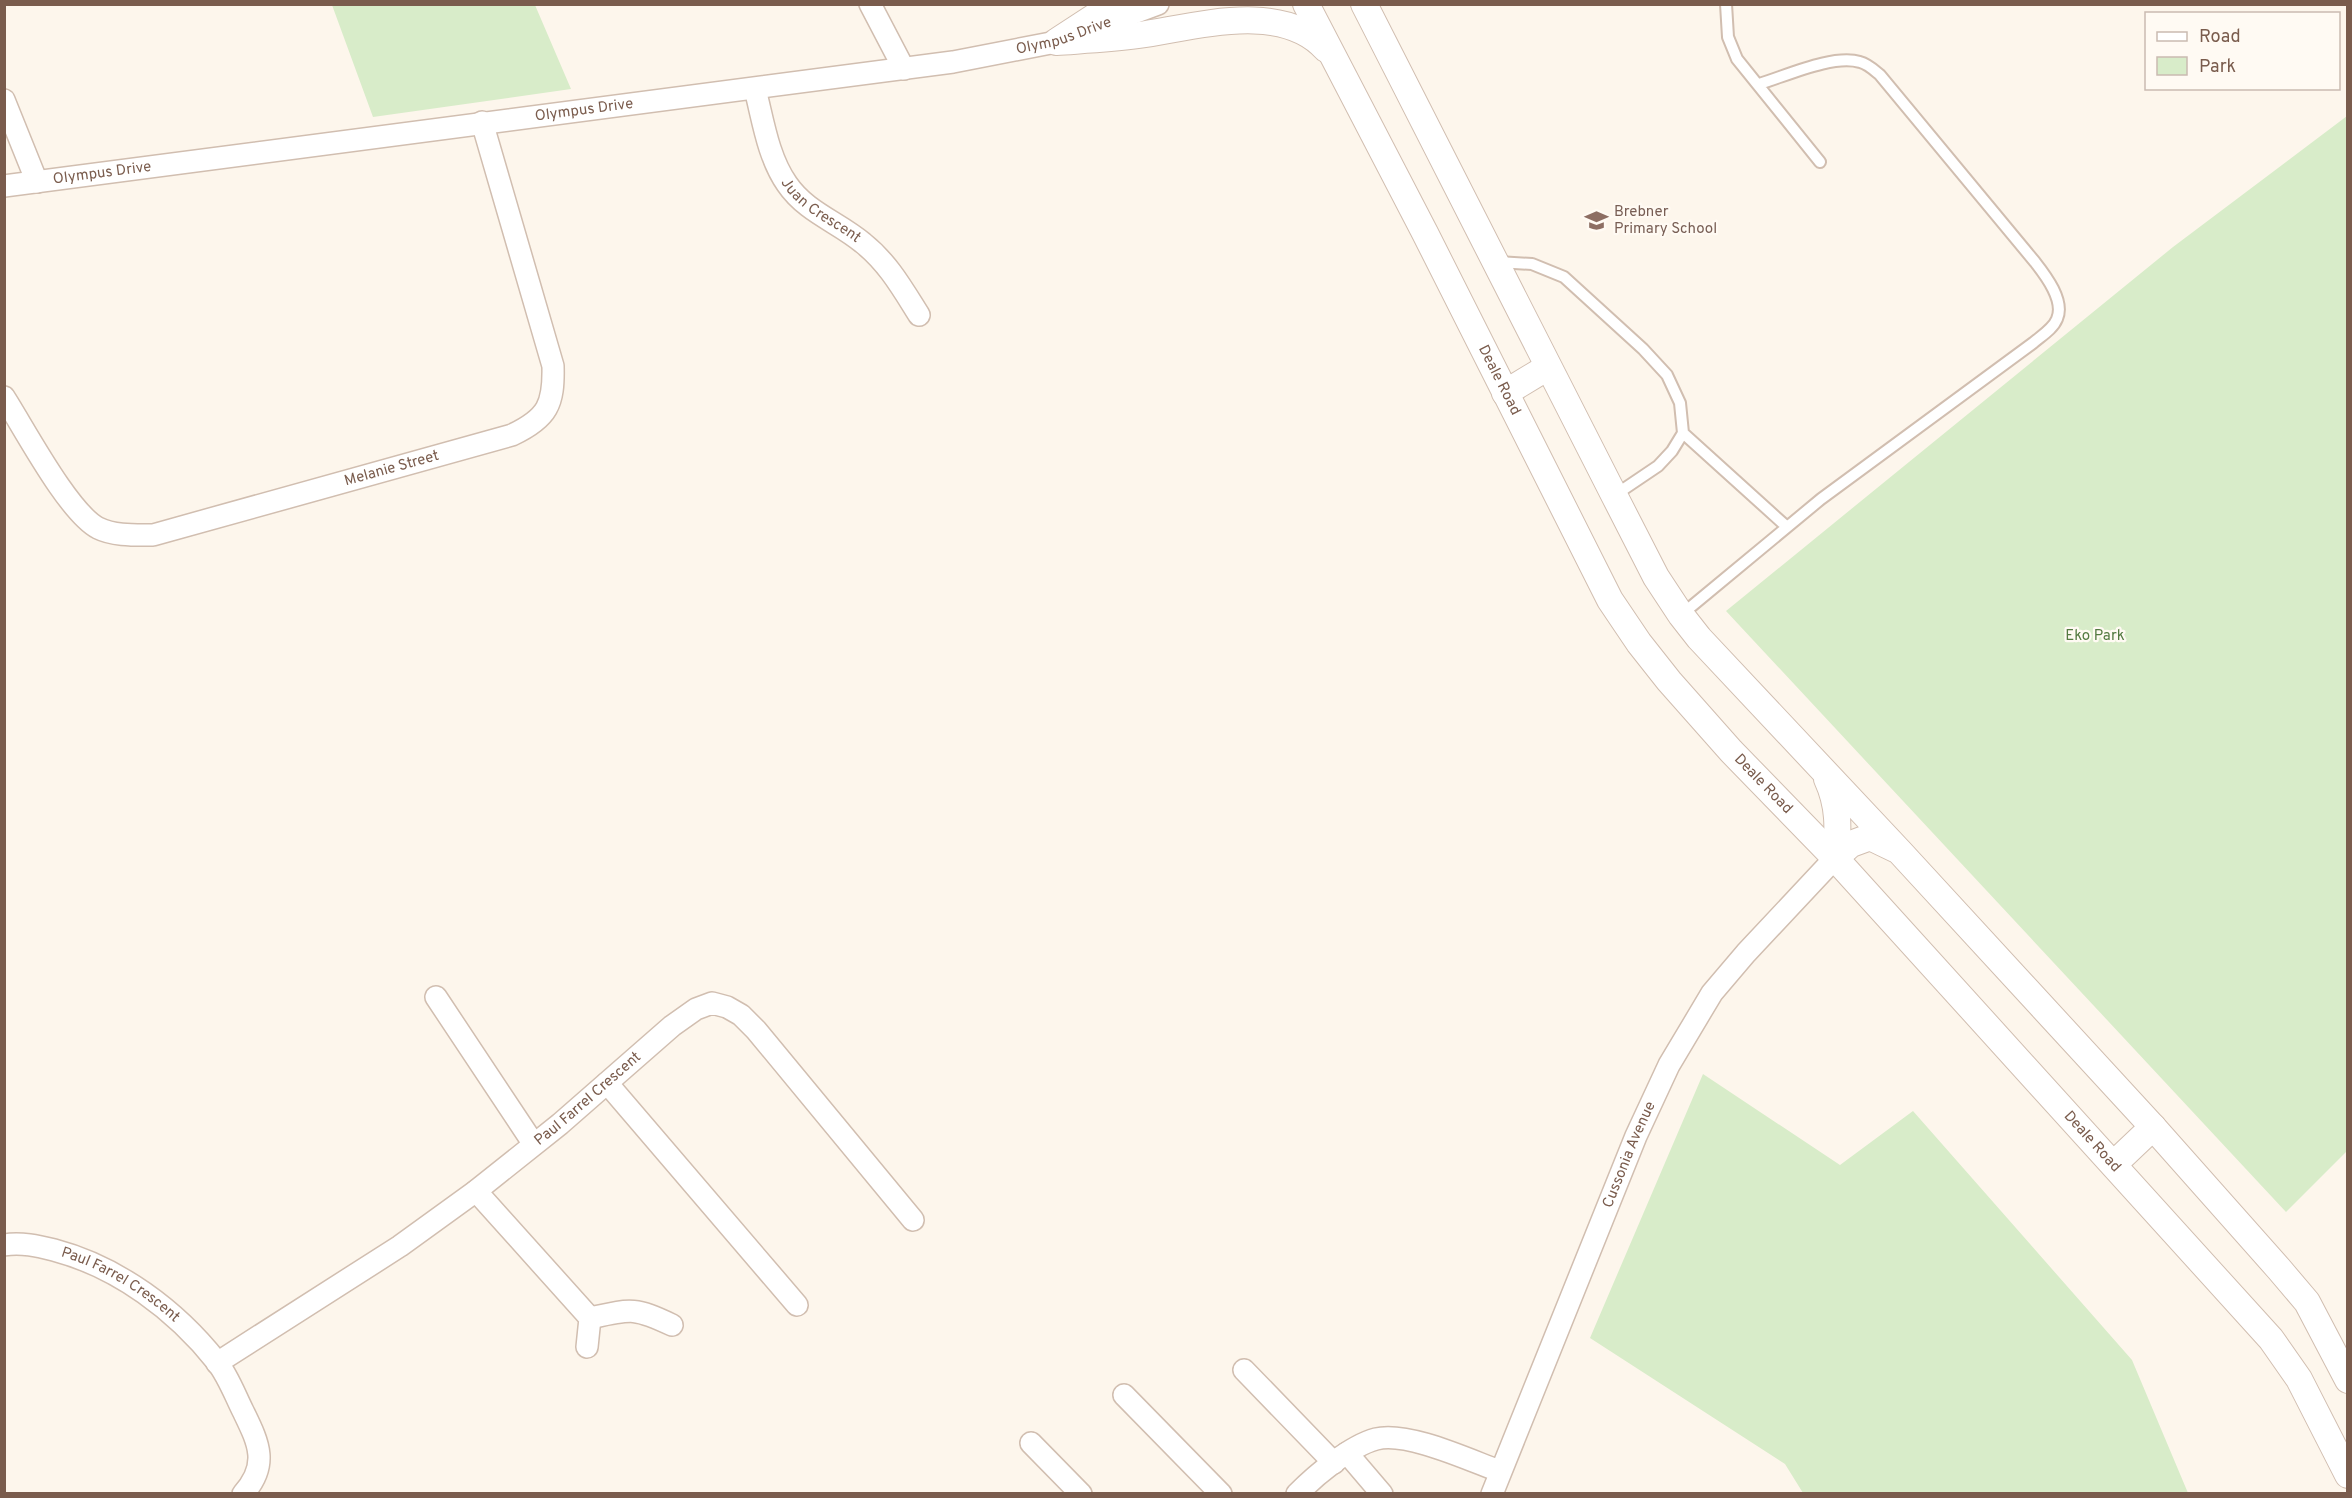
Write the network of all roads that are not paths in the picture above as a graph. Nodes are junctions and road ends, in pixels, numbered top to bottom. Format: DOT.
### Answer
graph roads {
  1 [pos="870,4"];
  2 [pos="1114,4"];
  3 [pos="1158,4"];
  4 [pos="1306,4"];
  5 [pos="1364,4"];
  6 [pos="1725,4"];
  7 [pos="1056,42"];
  8 [pos="904,69"];
  9 [pos="1759,84"];
  10 [pos="755,89"];
  11 [pos="4,100"];
  12 [pos="1366,120"];
  13 [pos="482,122"];
  14 [pos="1820,162"];
  15 [pos="37,182"];
  16 [pos="4,186"];
  17 [pos="1495,262"];
  18 [pos="919,315"];
  19 [pos="1548,367"];
  20 [pos="1505,393"];
  21 [pos="4,397"];
  22 [pos="1683,433"];
  23 [pos="1614,495"];
  24 [pos="1786,527"];
  25 [pos="1681,615"];
  26 [pos="1824,773"];
  27 [pos="1900,852"];
  28 [pos="1835,858"];
  29 [pos="436,997"];
  30 [pos="607,1083"];
  31 [pos="2153,1127"];
  32 [pos="533,1143"];
  33 [pos="2114,1164"];
  34 [pos="476,1191"];
  35 [pos="913,1220"];
  36 [pos="4,1245"];
  37 [pos="797,1305"];
  38 [pos="590,1318"];
  39 [pos="672,1325"];
  40 [pos="587,1347"];
  41 [pos="217,1363"];
  42 [pos="1244,1370"];
  43 [pos="2348,1380"];
  44 [pos="1124,1395"];
  45 [pos="1031,1443"];
  46 [pos="1340,1458"];
  47 [pos="1499,1471"];
  48 [pos="2348,1475"];
  49 [pos="243,1494"];
  50 [pos="1081,1494"];
  51 [pos="1221,1494"];
  52 [pos="1297,1494"];
  53 [pos="1382,1494"];
  54 [pos="1492,1494"];
  1 -- 8 [label="street"];
  2 -- 7 [label="street"];
  3 -- 7 [label="street, Olympus Drive"];
  4 -- 12 [label="street, Deale Road"];
  5 -- 17 [label="street"];
  6 -- 9 [label="lane"];
  7 -- 8 [label="street, Olympus Drive"];
  7 -- 12 [label="street"];
  8 -- 10 [label="street, Olympus Drive"];
  9 -- 14 [label="lane"];
  9 -- 24 [label="lane"];
  10 -- 13 [label="street, Olympus Drive"];
  10 -- 18 [label="street, Juan Crescent"];
  11 -- 15 [label="street"];
  12 -- 20 [label="street, Deale Road"];
  13 -- 15 [label="street, Olympus Drive"];
  13 -- 21 [label="street, Melanie Street"];
  15 -- 16 [label="street, Olympus Drive"];
  17 -- 19 [label="street"];
  17 -- 22 [label="lane"];
  19 -- 20 [label="street"];
  19 -- 23 [label="street"];
  20 -- 28 [label="street, Deale Road"];
  22 -- 23 [label="lane"];
  22 -- 24 [label="lane"];
  23 -- 25 [label="street"];
  24 -- 25 [label="lane"];
  25 -- 26 [label="street"];
  26 -- 27 [label="street"];
  26 -- 28 [label="street"];
  27 -- 28 [label="street"];
  27 -- 31 [label="street"];
  28 -- 33 [label="street, Deale Road"];
  28 -- 47 [label="street, Cussonia Avenue"];
  29 -- 32 [label="street"];
  30 -- 32 [label="street, Paul Farrel Crescent"];
  30 -- 35 [label="street, Paul Farrel Crescent"];
  30 -- 37 [label="street"];
  31 -- 33 [label="street"];
  31 -- 43 [label="street"];
  32 -- 34 [label="street, Paul Farrel Crescent"];
  33 -- 48 [label="street, Deale Road"];
  34 -- 38 [label="street"];
  34 -- 41 [label="street, Paul Farrel Crescent"];
  36 -- 41 [label="street, Paul Farrel Crescent"];
  38 -- 39 [label="street"];
  38 -- 40 [label="street"];
  41 -- 49 [label="street, Paul Farrel Crescent"];
  42 -- 46 [label="street"];
  44 -- 51 [label="street"];
  45 -- 50 [label="street"];
  46 -- 47 [label="street"];
  46 -- 52 [label="street"];
  46 -- 53 [label="street"];
  47 -- 54 [label="street, Cussonia Avenue"];
}
